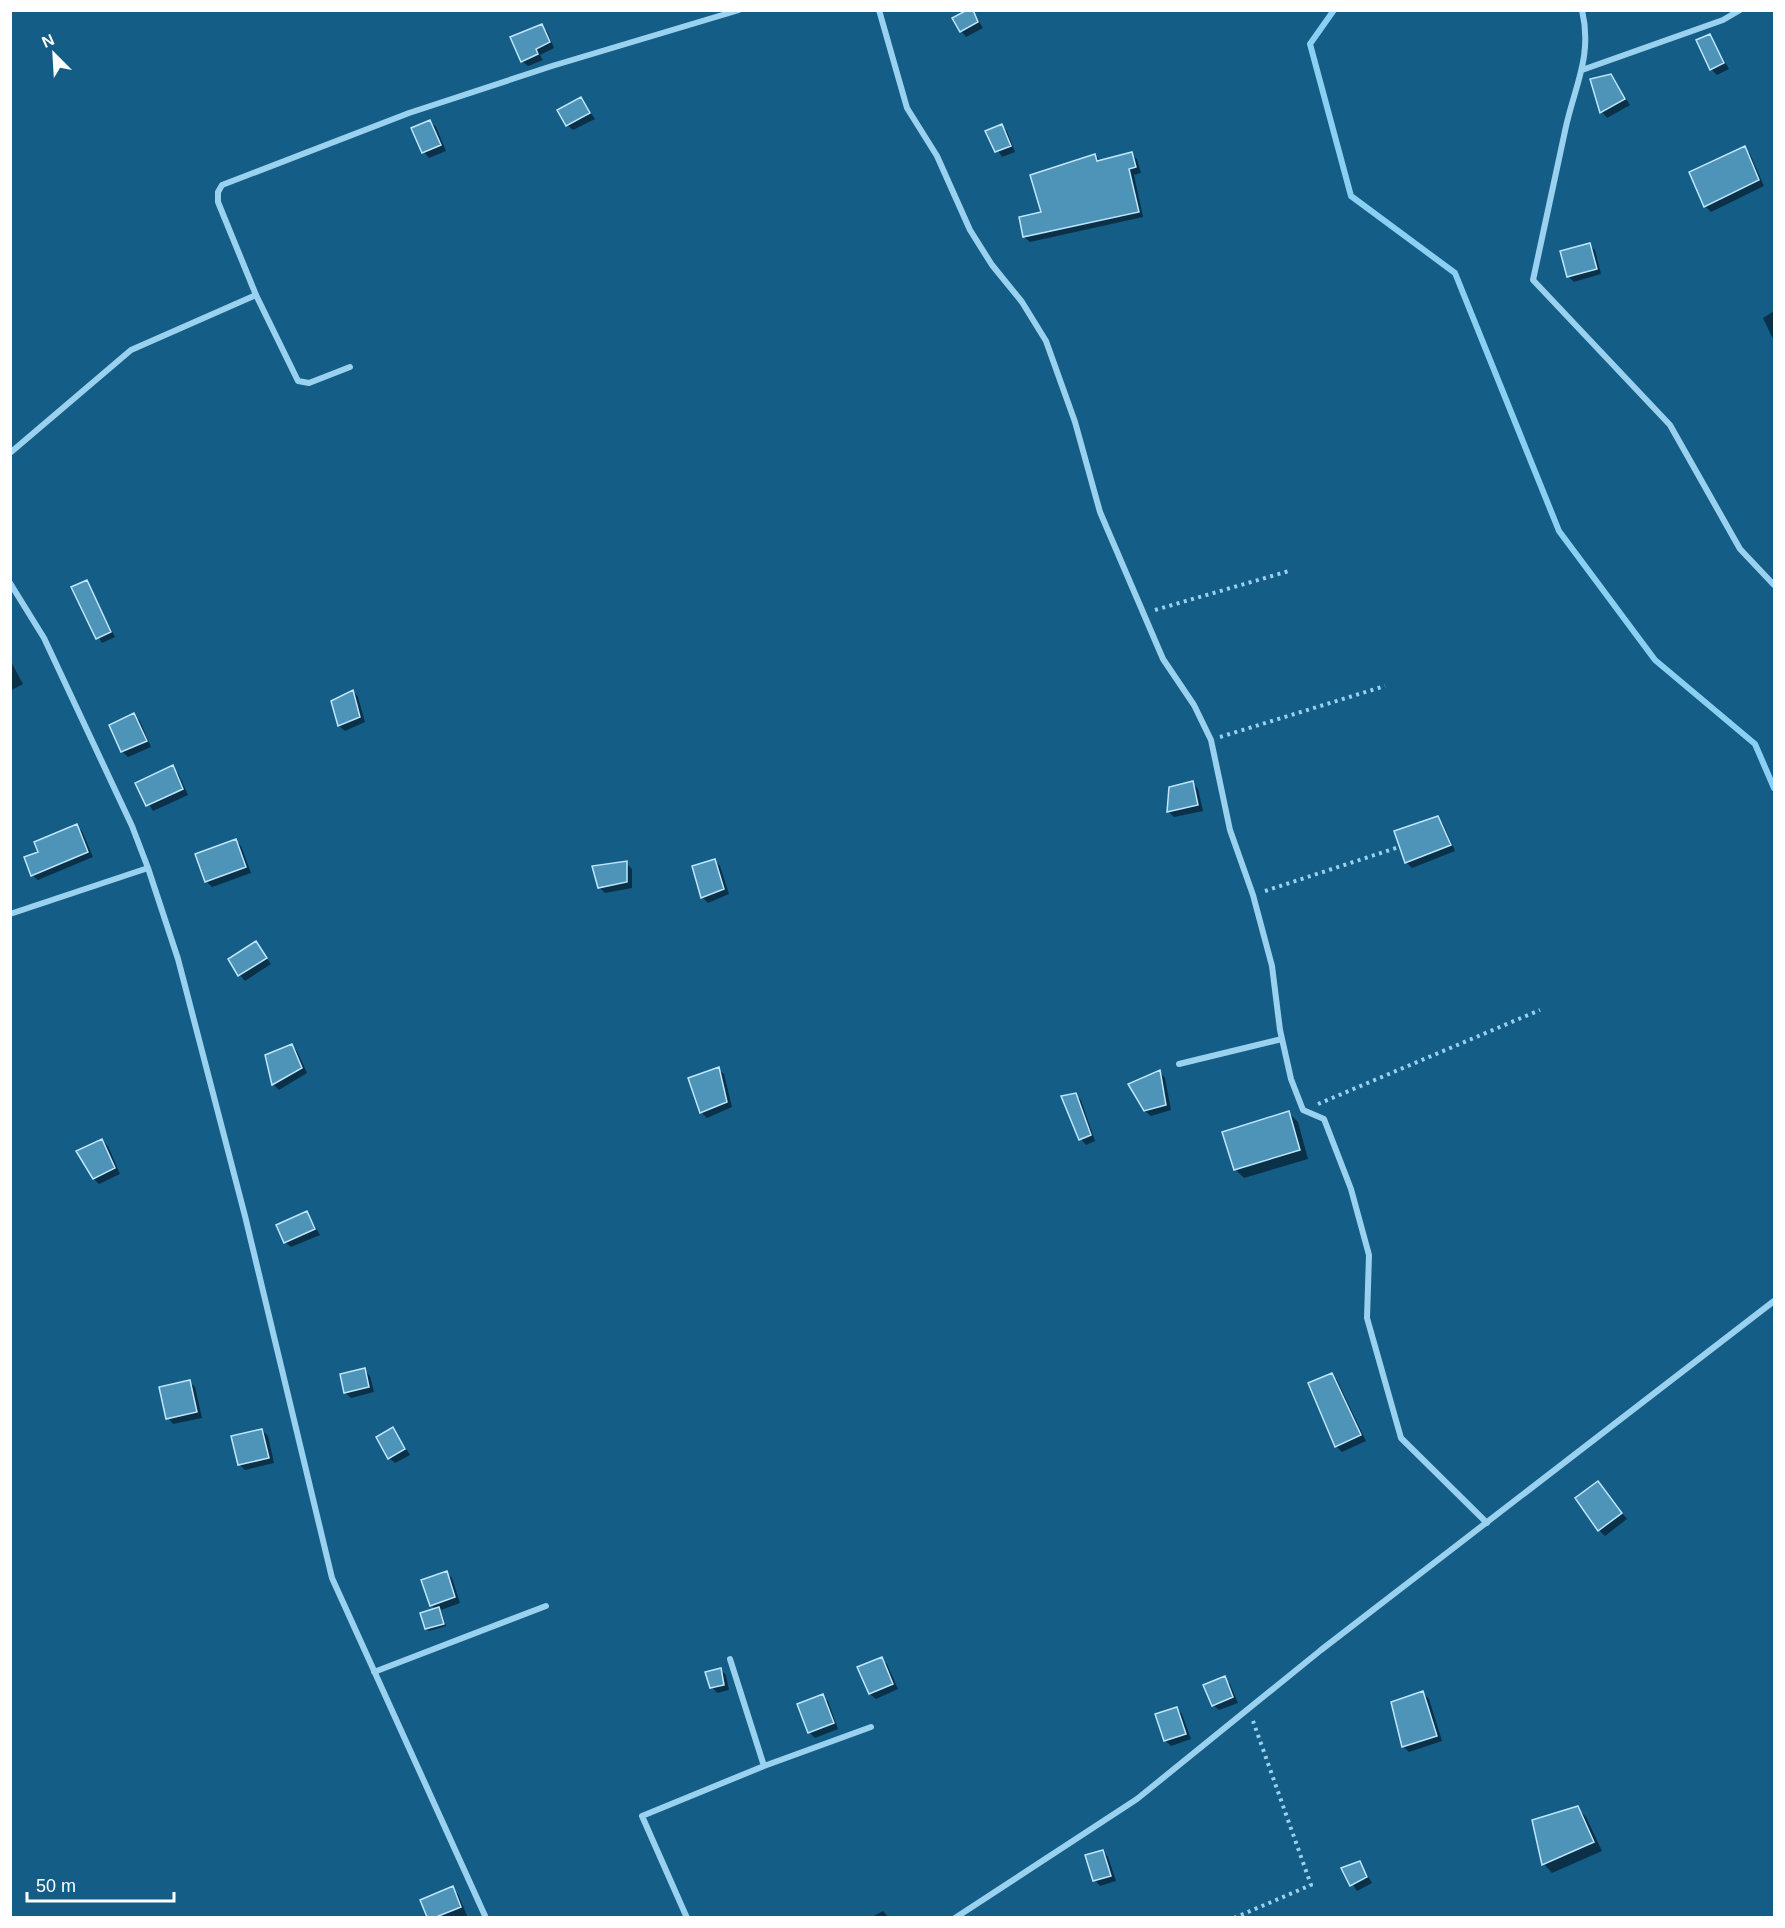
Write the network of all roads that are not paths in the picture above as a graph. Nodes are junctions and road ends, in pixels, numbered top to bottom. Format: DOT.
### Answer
graph roads {
  1 [pos="739,10"];
  2 [pos="879,10"];
  3 [pos="1582,10"];
  4 [pos="1740,10"];
  5 [pos="1582,70"];
  6 [pos="256,295"];
  7 [pos="350,367"];
  8 [pos="10,453"];
  9 [pos="10,584"];
  10 [pos="1774,585"];
  11 [pos="148,868"];
  12 [pos="10,914"];
  13 [pos="1282,1039"];
  14 [pos="1179,1064"];
  15 [pos="1774,1301"];
  16 [pos="1487,1523"];
  17 [pos="546,1606"];
  18 [pos="730,1659"];
  19 [pos="374,1672"];
  20 [pos="871,1727"];
  21 [pos="764,1766"];
  22 [pos="486,1917"];
  23 [pos="687,1917"];
  24 [pos="955,1917"];
  1 -- 6 [label="street"];
  2 -- 13 [label="street"];
  3 -- 5 [label="street"];
  4 -- 5 [label="street"];
  5 -- 10 [label="street"];
  6 -- 7 [label="street"];
  6 -- 8 [label="street"];
  9 -- 11 [label="street"];
  11 -- 12 [label="street"];
  11 -- 19 [label="street"];
  13 -- 14 [label="street"];
  13 -- 16 [label="street"];
  15 -- 16 [label="street"];
  16 -- 24 [label="street"];
  17 -- 19 [label="street"];
  18 -- 21 [label="street"];
  19 -- 22 [label="street"];
  20 -- 21 [label="street"];
  21 -- 23 [label="street"];
}
